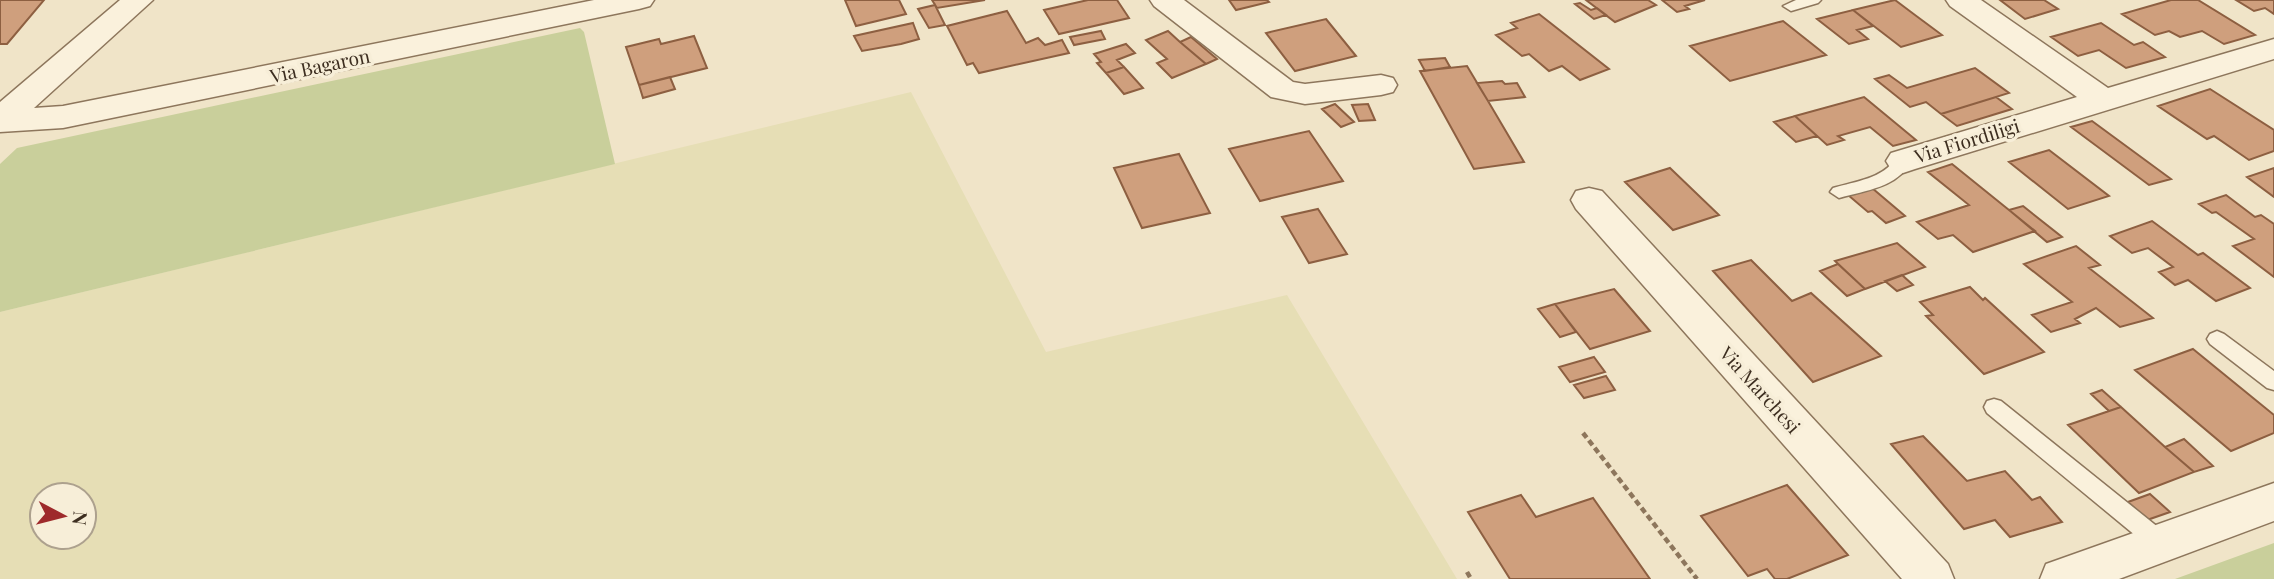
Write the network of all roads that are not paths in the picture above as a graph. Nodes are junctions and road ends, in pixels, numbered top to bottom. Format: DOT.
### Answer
graph roads {
  1 [pos="138,0"];
  2 [pos="639,0"];
  3 [pos="1165,0"];
  4 [pos="1813,0"];
  5 [pos="1961,0"];
  6 [pos="1791,6"];
  7 [pos="2274,49"];
  8 [pos="1381,85"];
  9 [pos="2101,99"];
  10 [pos="0,120"];
  11 [pos="1903,162"];
  12 [pos="1839,192"];
  13 [pos="1589,200"];
  14 [pos="2217,339"];
  15 [pos="2274,382"];
  16 [pos="1994,407"];
  17 [pos="2274,502"];
  18 [pos="2161,543"];
  19 [pos="1931,579"];
  20 [pos="2063,579"];
  1 -- 10 [label="street"];
  2 -- 10 [label="street, Via Bagaron"];
  3 -- 8 [label="street"];
  4 -- 6 [label="lane"];
  5 -- 9 [label="street"];
  7 -- 9 [label="street, Via Fiordiligi"];
  9 -- 11 [label="street, Via Fiordiligi"];
  11 -- 12 [label="lane, Via Fiordiligi"];
  13 -- 19 [label="street, Via Marchesi"];
  14 -- 15 [label="lane"];
  16 -- 18 [label="lane"];
  17 -- 18 [label="street"];
  18 -- 20 [label="street"];
}
